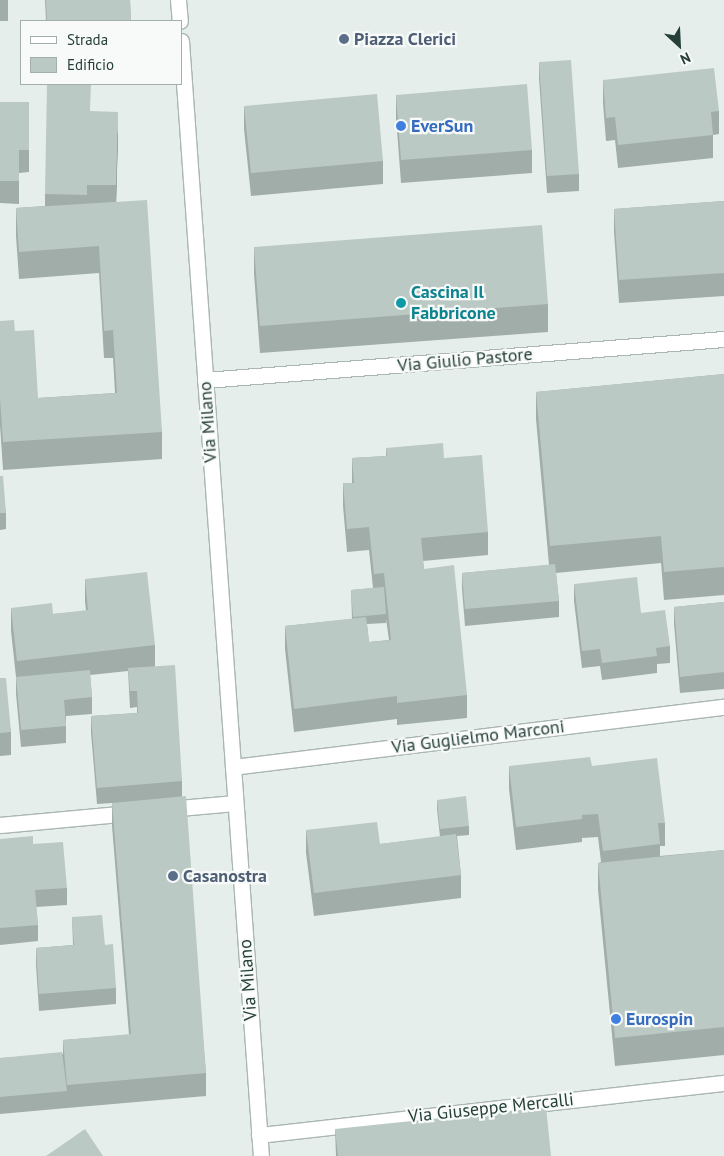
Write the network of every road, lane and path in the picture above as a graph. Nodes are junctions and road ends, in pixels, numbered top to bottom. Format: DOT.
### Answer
graph roads {
  1 [pos="178,0"];
  2 [pos="180,20"];
  3 [pos="182,55"];
  4 [pos="724,339"];
  5 [pos="205,380"];
  6 [pos="724,707"];
  7 [pos="233,766"];
  8 [pos="235,803"];
  9 [pos="0,825"];
  10 [pos="724,1083"];
  11 [pos="259,1135"];
  12 [pos="260,1156"];
  1 -- 2 [label="street"];
  3 -- 5 [label="street, Via Milano"];
  4 -- 5 [label="street, Via Giulio Pastore"];
  5 -- 7 [label="street, Via Milano"];
  6 -- 7 [label="street, Via Guglielmo Marconi"];
  7 -- 8 [label="street, Via Milano"];
  8 -- 9 [label="street"];
  8 -- 11 [label="street, Via Milano"];
  10 -- 11 [label="street, Via Giuseppe Mercalli"];
  11 -- 12 [label="street, Via Milano"];
}
